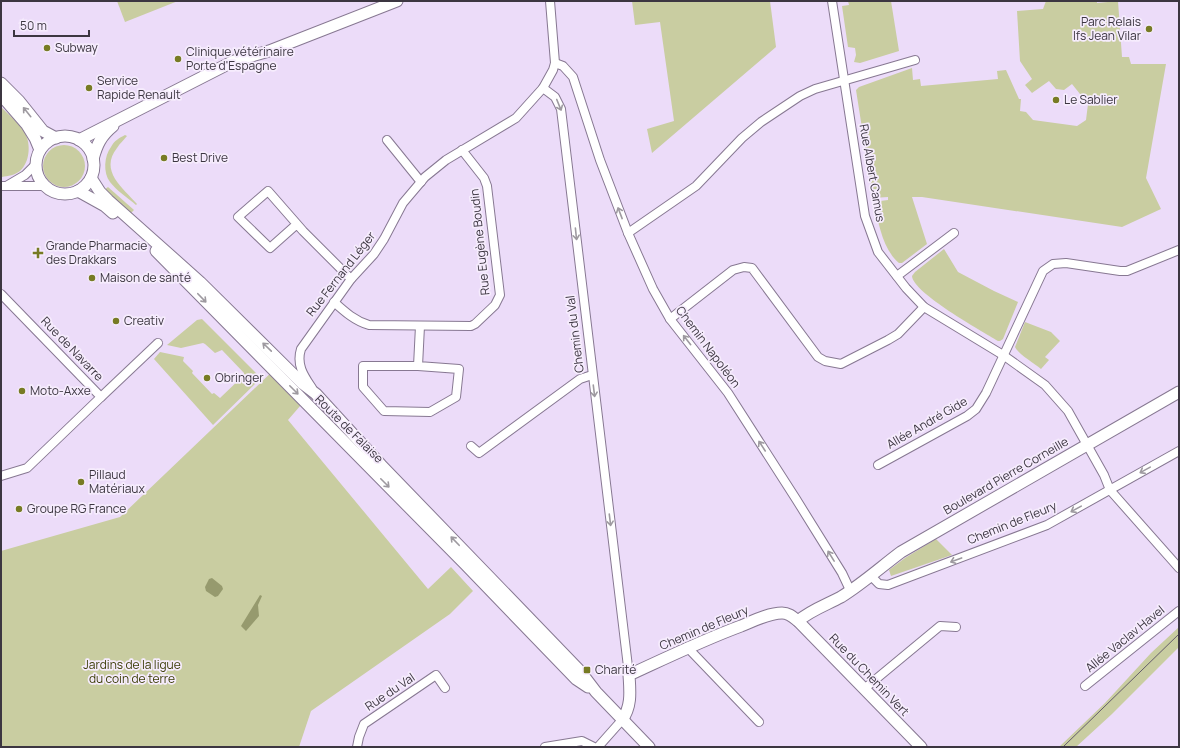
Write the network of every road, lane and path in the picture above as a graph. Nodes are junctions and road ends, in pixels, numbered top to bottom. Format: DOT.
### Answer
graph roads {
  1 [pos="397,1"];
  2 [pos="550,1"];
  3 [pos="832,1"];
  4 [pos="915,60"];
  5 [pos="555,63"];
  6 [pos="844,81"];
  7 [pos="1,83"];
  8 [pos="543,88"];
  9 [pos="1,95"];
  10 [pos="125,117"];
  11 [pos="56,138"];
  12 [pos="79,140"];
  13 [pos="387,140"];
  14 [pos="40,150"];
  15 [pos="462,150"];
  16 [pos="93,159"];
  17 [pos="36,164"];
  18 [pos="91,178"];
  19 [pos="421,182"];
  20 [pos="4,186"];
  21 [pos="46,186"];
  22 [pos="78,191"];
  23 [pos="297,224"];
  24 [pos="954,232"];
  25 [pos="628,233"];
  26 [pos="1179,250"];
  27 [pos="897,276"];
  28 [pos="351,279"];
  29 [pos="1,294"];
  30 [pos="334,302"];
  31 [pos="924,307"];
  32 [pos="670,320"];
  33 [pos="420,326"];
  34 [pos="158,344"];
  35 [pos="1003,355"];
  36 [pos="418,366"];
  37 [pos="592,375"];
  38 [pos="1179,392"];
  39 [pos="316,394"];
  40 [pos="102,397"];
  41 [pos="1087,445"];
  42 [pos="472,446"];
  43 [pos="1179,451"];
  44 [pos="878,465"];
  45 [pos="1,476"];
  46 [pos="1110,490"];
  47 [pos="1177,563"];
  48 [pos="871,576"];
  49 [pos="850,590"];
  50 [pos="1179,611"];
  51 [pos="798,621"];
  52 [pos="956,627"];
  53 [pos="687,647"];
  54 [pos="629,675"];
  55 [pos="1085,686"];
  56 [pos="445,688"];
  57 [pos="864,689"];
  58 [pos="596,692"];
  59 [pos="622,720"];
  60 [pos="759,722"];
  61 [pos="357,747"];
  62 [pos="545,747"];
  63 [pos="594,747"];
  64 [pos="598,747"];
  65 [pos="649,747"];
  66 [pos="921,747"];
  1 -- 10 [label="main road"];
  2 -- 5 [label="street"];
  3 -- 6 [label="street, Rue Albert Camus"];
  4 -- 6 [label="street"];
  5 -- 8 [label="street"];
  25 -- 5 [label="street, Chemin Napoléon, one-way"];
  6 -- 25 [label="street"];
  6 -- 27 [label="street, Rue Albert Camus"];
  11 -- 7 [label="main road, one-way"];
  8 -- 15 [label="street, Rue Fernand Léger"];
  8 -- 37 [label="street, Chemin du Val, one-way"];
  9 -- 14 [label="main road"];
  10 -- 12 [label="main road"];
  10 -- 16 [label="main road"];
  11 -- 12 [label="main road"];
  11 -- 14 [label="main road"];
  12 -- 16 [label="main road"];
  13 -- 19 [label="street"];
  14 -- 17 [label="main road"];
  15 -- 19 [label="street, Rue Fernand Léger"];
  15 -- 33 [label="street, Rue Eugène Boudin"];
  16 -- 18 [label="main road"];
  17 -- 20 [label="street"];
  17 -- 21 [label="main road"];
  18 -- 22 [label="main road"];
  39 -- 18 [label="main road, Route de Falaise, one-way"];
  19 -- 28 [label="street, Rue Fernand Léger"];
  20 -- 21 [label="street"];
  21 -- 22 [label="main road"];
  22 -- 58 [label="main road, Route de Falaise, one-way"];
  23 -- 23 [label="street"];
  23 -- 28 [label="street"];
  24 -- 27 [label="street"];
  25 -- 32 [label="street, Chemin Napoléon"];
  26 -- 35 [label="street, Allée André Gide"];
  27 -- 31 [label="street, Rue Albert Camus"];
  28 -- 30 [label="street, Rue Fernand Léger"];
  29 -- 40 [label="street, Rue de Navarre"];
  30 -- 33 [label="street, Rue Eugène Boudin"];
  30 -- 39 [label="street, Rue Fernand Léger"];
  31 -- 32 [label="street"];
  31 -- 35 [label="street, Rue Albert Camus"];
  49 -- 32 [label="street, Chemin Napoléon, one-way"];
  33 -- 36 [label="street"];
  34 -- 40 [label="street"];
  35 -- 41 [label="street, Rue Albert Camus"];
  35 -- 44 [label="street, Allée André Gide"];
  36 -- 36 [label="street"];
  37 -- 42 [label="street"];
  37 -- 54 [label="street, Chemin du Val, one-way"];
  38 -- 41 [label="main road, Boulevard Pierre Corneille"];
  58 -- 39 [label="main road, Route de Falaise, one-way"];
  40 -- 45 [label="street, Rue de Navarre"];
  41 -- 46 [label="street"];
  41 -- 48 [label="main road, Boulevard Pierre Corneille"];
  43 -- 46 [label="street, Chemin de Fleury, one-way"];
  46 -- 47 [label="street"];
  46 -- 48 [label="street, Chemin de Fleury, one-way"];
  48 -- 49 [label="main road, Boulevard Pierre Corneille"];
  49 -- 51 [label="main road"];
  50 -- 55 [label="street, Allée Vaclav Havel"];
  51 -- 53 [label="main road, Chemin de Fleury"];
  51 -- 57 [label="main road, Rue du Chemin Vert"];
  52 -- 57 [label="street"];
  53 -- 54 [label="main road, Chemin de Fleury"];
  53 -- 60 [label="street"];
  54 -- 59 [label="main road"];
  56 -- 61 [label="street, Rue du Val"];
  57 -- 66 [label="main road, Rue du Chemin Vert"];
  58 -- 59 [label="main road, Route de Falaise"];
  59 -- 64 [label="street"];
  59 -- 65 [label="main road, Route de Falaise"];
  62 -- 63 [label="street"];
}
